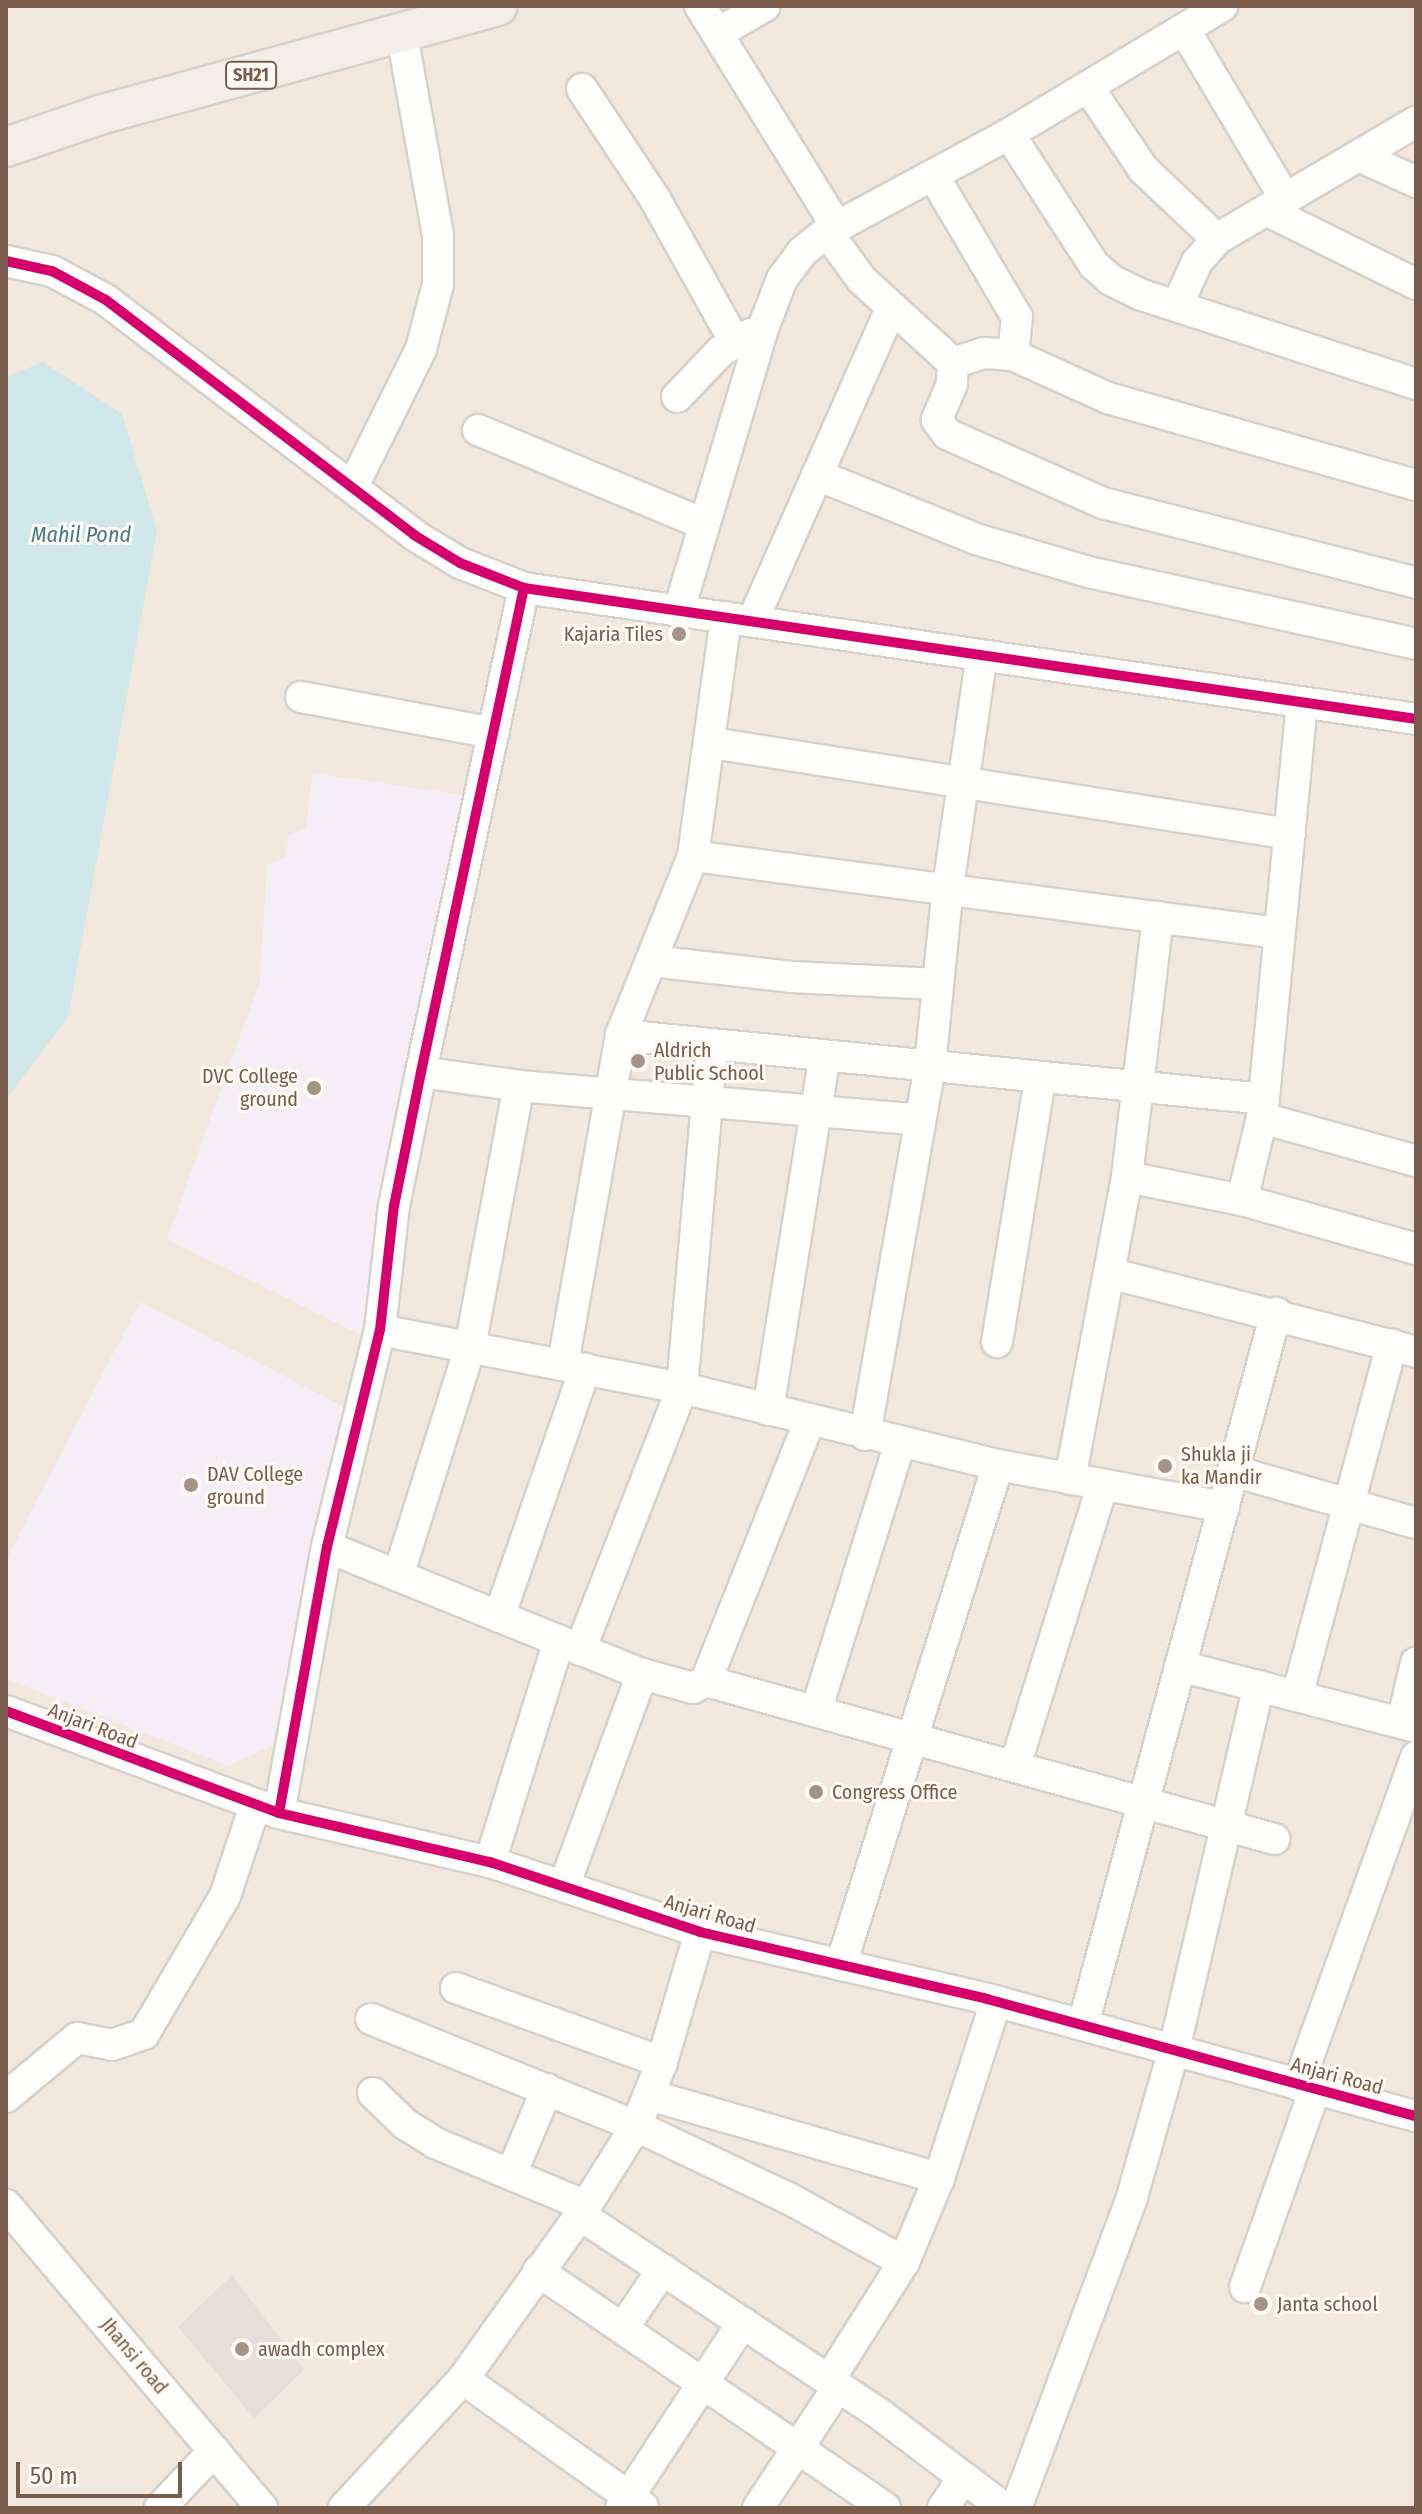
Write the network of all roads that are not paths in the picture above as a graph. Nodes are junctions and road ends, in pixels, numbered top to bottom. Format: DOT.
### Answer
graph roads {
  1 [pos="497,6"];
  2 [pos="700,6"];
  3 [pos="765,6"];
  4 [pos="1222,6"];
  5 [pos="1184,29"];
  6 [pos="718,33"];
  7 [pos="402,35"];
  8 [pos="1088,87"];
  9 [pos="582,89"];
  10 [pos="1416,122"];
  11 [pos="1009,134"];
  12 [pos="6,147"];
  13 [pos="1359,156"];
  14 [pos="933,175"];
  15 [pos="1416,182"];
  16 [pos="1277,206"];
  17 [pos="832,230"];
  18 [pos="1217,239"];
  19 [pos="6,261"];
  20 [pos="1416,284"];
  21 [pos="1177,306"];
  22 [pos="891,308"];
  23 [pos="763,328"];
  24 [pos="735,342"];
  25 [pos="1013,355"];
  26 [pos="953,363"];
  27 [pos="1416,384"];
  28 [pos="677,397"];
  29 [pos="478,430"];
  30 [pos="817,475"];
  31 [pos="1416,485"];
  32 [pos="353,486"];
  33 [pos="704,524"];
  34 [pos="1416,583"];
  35 [pos="524,588"];
  36 [pos="679,610"];
  37 [pos="740,618"];
  38 [pos="1416,644"];
  39 [pos="982,655"];
  40 [pos="301,697"];
  41 [pos="1302,703"];
  42 [pos="1416,719"];
  43 [pos="494,733"];
  44 [pos="712,743"];
  45 [pos="961,783"];
  46 [pos="1290,834"];
  47 [pos="693,856"];
  48 [pos="948,887"];
  49 [pos="1158,917"];
  50 [pos="1277,933"];
  51 [pos="651,961"];
  52 [pos="938,984"];
  53 [pos="621,1035"];
  54 [pos="712,1044"];
  55 [pos="825,1056"];
  56 [pos="930,1066"];
  57 [pos="421,1072"];
  58 [pos="1040,1079"];
  59 [pos="519,1086"];
  60 [pos="1137,1088"];
  61 [pos="609,1091"];
  62 [pos="704,1100"];
  63 [pos="1263,1109"];
  64 [pos="816,1114"];
  65 [pos="920,1120"];
  66 [pos="1416,1161"];
  67 [pos="1127,1177"];
  68 [pos="1242,1200"];
  69 [pos="1416,1249"];
  70 [pos="1109,1273"];
  71 [pos="1276,1313"];
  72 [pos="380,1330"];
  73 [pos="997,1342"];
  74 [pos="470,1347"];
  75 [pos="1404,1348"];
  76 [pos="574,1366"];
  77 [pos="682,1388"];
  78 [pos="768,1410"];
  79 [pos="810,1420"];
  80 [pos="865,1435"];
  81 [pos="900,1443"];
  82 [pos="998,1465"];
  83 [pos="1233,1471"];
  84 [pos="1070,1479"];
  85 [pos="1102,1486"];
  86 [pos="1347,1504"];
  87 [pos="1224,1507"];
  88 [pos="1416,1523"];
  89 [pos="327,1547"];
  90 [pos="398,1576"];
  91 [pos="499,1617"];
  92 [pos="570,1646"];
  93 [pos="1416,1663"];
  94 [pos="1180,1666"];
  95 [pos="642,1674"];
  96 [pos="706,1681"];
  97 [pos="1259,1686"];
  98 [pos="1297,1696"];
  99 [pos="6,1711"];
  100 [pos="816,1711"];
  101 [pos="1409,1725"];
  102 [pos="911,1736"];
  103 [pos="1416,1757"];
  104 [pos="1015,1766"];
  105 [pos="1143,1804"];
  106 [pos="267,1810"];
  107 [pos="1226,1826"];
  108 [pos="1274,1839"];
  109 [pos="490,1862"];
  110 [pos="564,1886"];
  111 [pos="700,1932"];
  112 [pos="841,1965"];
  113 [pos="456,1988"];
  114 [pos="996,2001"];
  115 [pos="371,2019"];
  116 [pos="1083,2025"];
  117 [pos="1174,2050"];
  118 [pos="662,2062"];
  119 [pos="1306,2087"];
  120 [pos="547,2089"];
  121 [pos="373,2093"];
  122 [pos="649,2095"];
  123 [pos="6,2097"];
  124 [pos="1416,2116"];
  125 [pos="636,2126"];
  126 [pos="512,2172"];
  127 [pos="939,2178"];
  128 [pos="6,2205"];
  129 [pos="583,2211"];
  130 [pos="904,2262"];
  131 [pos="663,2269"];
  132 [pos="538,2271"];
  133 [pos="1245,2287"];
  134 [pos="743,2322"];
  135 [pos="623,2328"];
  136 [pos="463,2379"];
  137 [pos="829,2380"];
  138 [pos="702,2381"];
  139 [pos="797,2447"];
  140 [pos="214,2451"];
  141 [pos="964,2477"];
  142 [pos="631,2504"];
  143 [pos="160,2508"];
  144 [pos="262,2508"];
  145 [pos="344,2508"];
  146 [pos="758,2508"];
  147 [pos="885,2508"];
  148 [pos="943,2508"];
  149 [pos="1004,2508"];
  150 [pos="1016,2508"];
  1 -- 7 [label="main road, SH21"];
  2 -- 6 [label="street"];
  3 -- 6 [label="street"];
  4 -- 5 [label="street"];
  5 -- 8 [label="street"];
  5 -- 16 [label="street"];
  6 -- 17 [label="street"];
  7 -- 12 [label="main road, SH21"];
  7 -- 32 [label="street"];
  8 -- 11 [label="street"];
  8 -- 18 [label="street"];
  9 -- 24 [label="street"];
  10 -- 13 [label="street"];
  11 -- 14 [label="street"];
  11 -- 21 [label="street"];
  13 -- 15 [label="street"];
  13 -- 16 [label="street"];
  14 -- 17 [label="street"];
  14 -- 25 [label="street"];
  16 -- 18 [label="street"];
  16 -- 20 [label="street"];
  17 -- 22 [label="street"];
  17 -- 23 [label="street"];
  18 -- 21 [label="street"];
  19 -- 32 [label="street"];
  21 -- 27 [label="street"];
  22 -- 26 [label="street"];
  22 -- 30 [label="street"];
  23 -- 24 [label="street"];
  23 -- 33 [label="street"];
  24 -- 28 [label="street"];
  25 -- 26 [label="street"];
  25 -- 31 [label="street"];
  26 -- 34 [label="street"];
  29 -- 33 [label="street"];
  30 -- 37 [label="street"];
  30 -- 38 [label="street"];
  32 -- 35 [label="street"];
  33 -- 36 [label="street"];
  35 -- 36 [label="street"];
  35 -- 43 [label="street"];
  36 -- 37 [label="street"];
  37 -- 39 [label="street"];
  37 -- 44 [label="street"];
  39 -- 41 [label="street"];
  39 -- 45 [label="street"];
  40 -- 43 [label="street"];
  41 -- 42 [label="street"];
  41 -- 46 [label="street"];
  43 -- 57 [label="street"];
  44 -- 45 [label="street"];
  44 -- 47 [label="street"];
  45 -- 46 [label="street"];
  45 -- 48 [label="street"];
  46 -- 50 [label="street"];
  47 -- 48 [label="street"];
  47 -- 51 [label="street"];
  48 -- 49 [label="street"];
  48 -- 52 [label="street"];
  49 -- 50 [label="street"];
  49 -- 60 [label="street"];
  50 -- 63 [label="street"];
  51 -- 52 [label="street"];
  51 -- 53 [label="street"];
  52 -- 56 [label="street"];
  53 -- 54 [label="street"];
  53 -- 61 [label="street"];
  54 -- 55 [label="street"];
  54 -- 62 [label="street"];
  55 -- 56 [label="street"];
  55 -- 64 [label="street"];
  56 -- 58 [label="street"];
  56 -- 65 [label="street"];
  57 -- 59 [label="street"];
  57 -- 72 [label="street"];
  58 -- 60 [label="street"];
  58 -- 73 [label="street"];
  59 -- 61 [label="street"];
  59 -- 74 [label="street"];
  60 -- 63 [label="street"];
  60 -- 67 [label="street"];
  61 -- 62 [label="street"];
  61 -- 76 [label="street"];
  62 -- 64 [label="street"];
  62 -- 77 [label="street"];
  63 -- 66 [label="street"];
  63 -- 68 [label="street"];
  64 -- 65 [label="street"];
  64 -- 78 [label="street"];
  65 -- 80 [label="street"];
  67 -- 68 [label="street"];
  67 -- 70 [label="street"];
  68 -- 69 [label="street"];
  70 -- 71 [label="street"];
  70 -- 84 [label="street"];
  71 -- 75 [label="street"];
  71 -- 83 [label="street"];
  72 -- 74 [label="street"];
  72 -- 89 [label="street"];
  74 -- 76 [label="street"];
  74 -- 90 [label="street"];
  75 -- 86 [label="street"];
  76 -- 77 [label="street"];
  76 -- 91 [label="street"];
  77 -- 78 [label="street"];
  77 -- 92 [label="street"];
  78 -- 79 [label="street"];
  79 -- 80 [label="street"];
  79 -- 96 [label="street"];
  80 -- 81 [label="street"];
  81 -- 82 [label="street"];
  81 -- 100 [label="street"];
  82 -- 84 [label="street"];
  82 -- 102 [label="street"];
  83 -- 86 [label="street"];
  83 -- 87 [label="street"];
  84 -- 85 [label="street"];
  85 -- 87 [label="street"];
  85 -- 104 [label="street"];
  86 -- 88 [label="street"];
  86 -- 98 [label="street"];
  87 -- 94 [label="street"];
  89 -- 90 [label="street"];
  89 -- 106 [label="street"];
  90 -- 91 [label="street"];
  91 -- 92 [label="street"];
  92 -- 95 [label="street"];
  92 -- 109 [label="street"];
  93 -- 101 [label="street"];
  94 -- 97 [label="street"];
  94 -- 105 [label="street"];
  95 -- 96 [label="street"];
  95 -- 110 [label="street"];
  96 -- 100 [label="street"];
  97 -- 98 [label="street"];
  97 -- 107 [label="street"];
  98 -- 101 [label="street"];
  99 -- 106 [label="street, Anjari Road"];
  100 -- 102 [label="street"];
  102 -- 104 [label="street"];
  102 -- 112 [label="street"];
  103 -- 119 [label="street"];
  104 -- 105 [label="street"];
  105 -- 107 [label="street"];
  105 -- 116 [label="street"];
  106 -- 109 [label="street, Anjari Road"];
  106 -- 123 [label="street"];
  107 -- 108 [label="street"];
  107 -- 117 [label="street"];
  109 -- 110 [label="street, Anjari Road"];
  110 -- 111 [label="street, Anjari Road"];
  111 -- 112 [label="street, Anjari Road"];
  111 -- 118 [label="street"];
  112 -- 114 [label="street, Anjari Road"];
  113 -- 118 [label="street"];
  114 -- 116 [label="street, Anjari Road"];
  114 -- 127 [label="street"];
  115 -- 120 [label="street"];
  116 -- 117 [label="street, Anjari Road"];
  117 -- 119 [label="street, Anjari Road"];
  117 -- 150 [label="street"];
  118 -- 122 [label="street"];
  119 -- 124 [label="street, Anjari Road"];
  119 -- 133 [label="street"];
  120 -- 125 [label="street"];
  120 -- 126 [label="street"];
  121 -- 126 [label="street"];
  122 -- 125 [label="street"];
  122 -- 127 [label="street"];
  125 -- 129 [label="street"];
  125 -- 130 [label="street"];
  126 -- 129 [label="street"];
  127 -- 130 [label="street"];
  128 -- 140 [label="street, Jhansi road"];
  129 -- 131 [label="street"];
  129 -- 132 [label="street"];
  130 -- 137 [label="street"];
  131 -- 134 [label="street"];
  131 -- 135 [label="street"];
  132 -- 135 [label="street"];
  132 -- 136 [label="street"];
  134 -- 137 [label="street"];
  134 -- 138 [label="street"];
  135 -- 138 [label="street"];
  136 -- 142 [label="street"];
  136 -- 145 [label="street"];
  137 -- 139 [label="street"];
  137 -- 141 [label="street"];
  138 -- 139 [label="street"];
  138 -- 142 [label="street"];
  139 -- 146 [label="street"];
  139 -- 147 [label="street"];
  140 -- 143 [label="street"];
  140 -- 144 [label="street, Jhansi road"];
  141 -- 148 [label="street"];
  141 -- 149 [label="street"];
}
